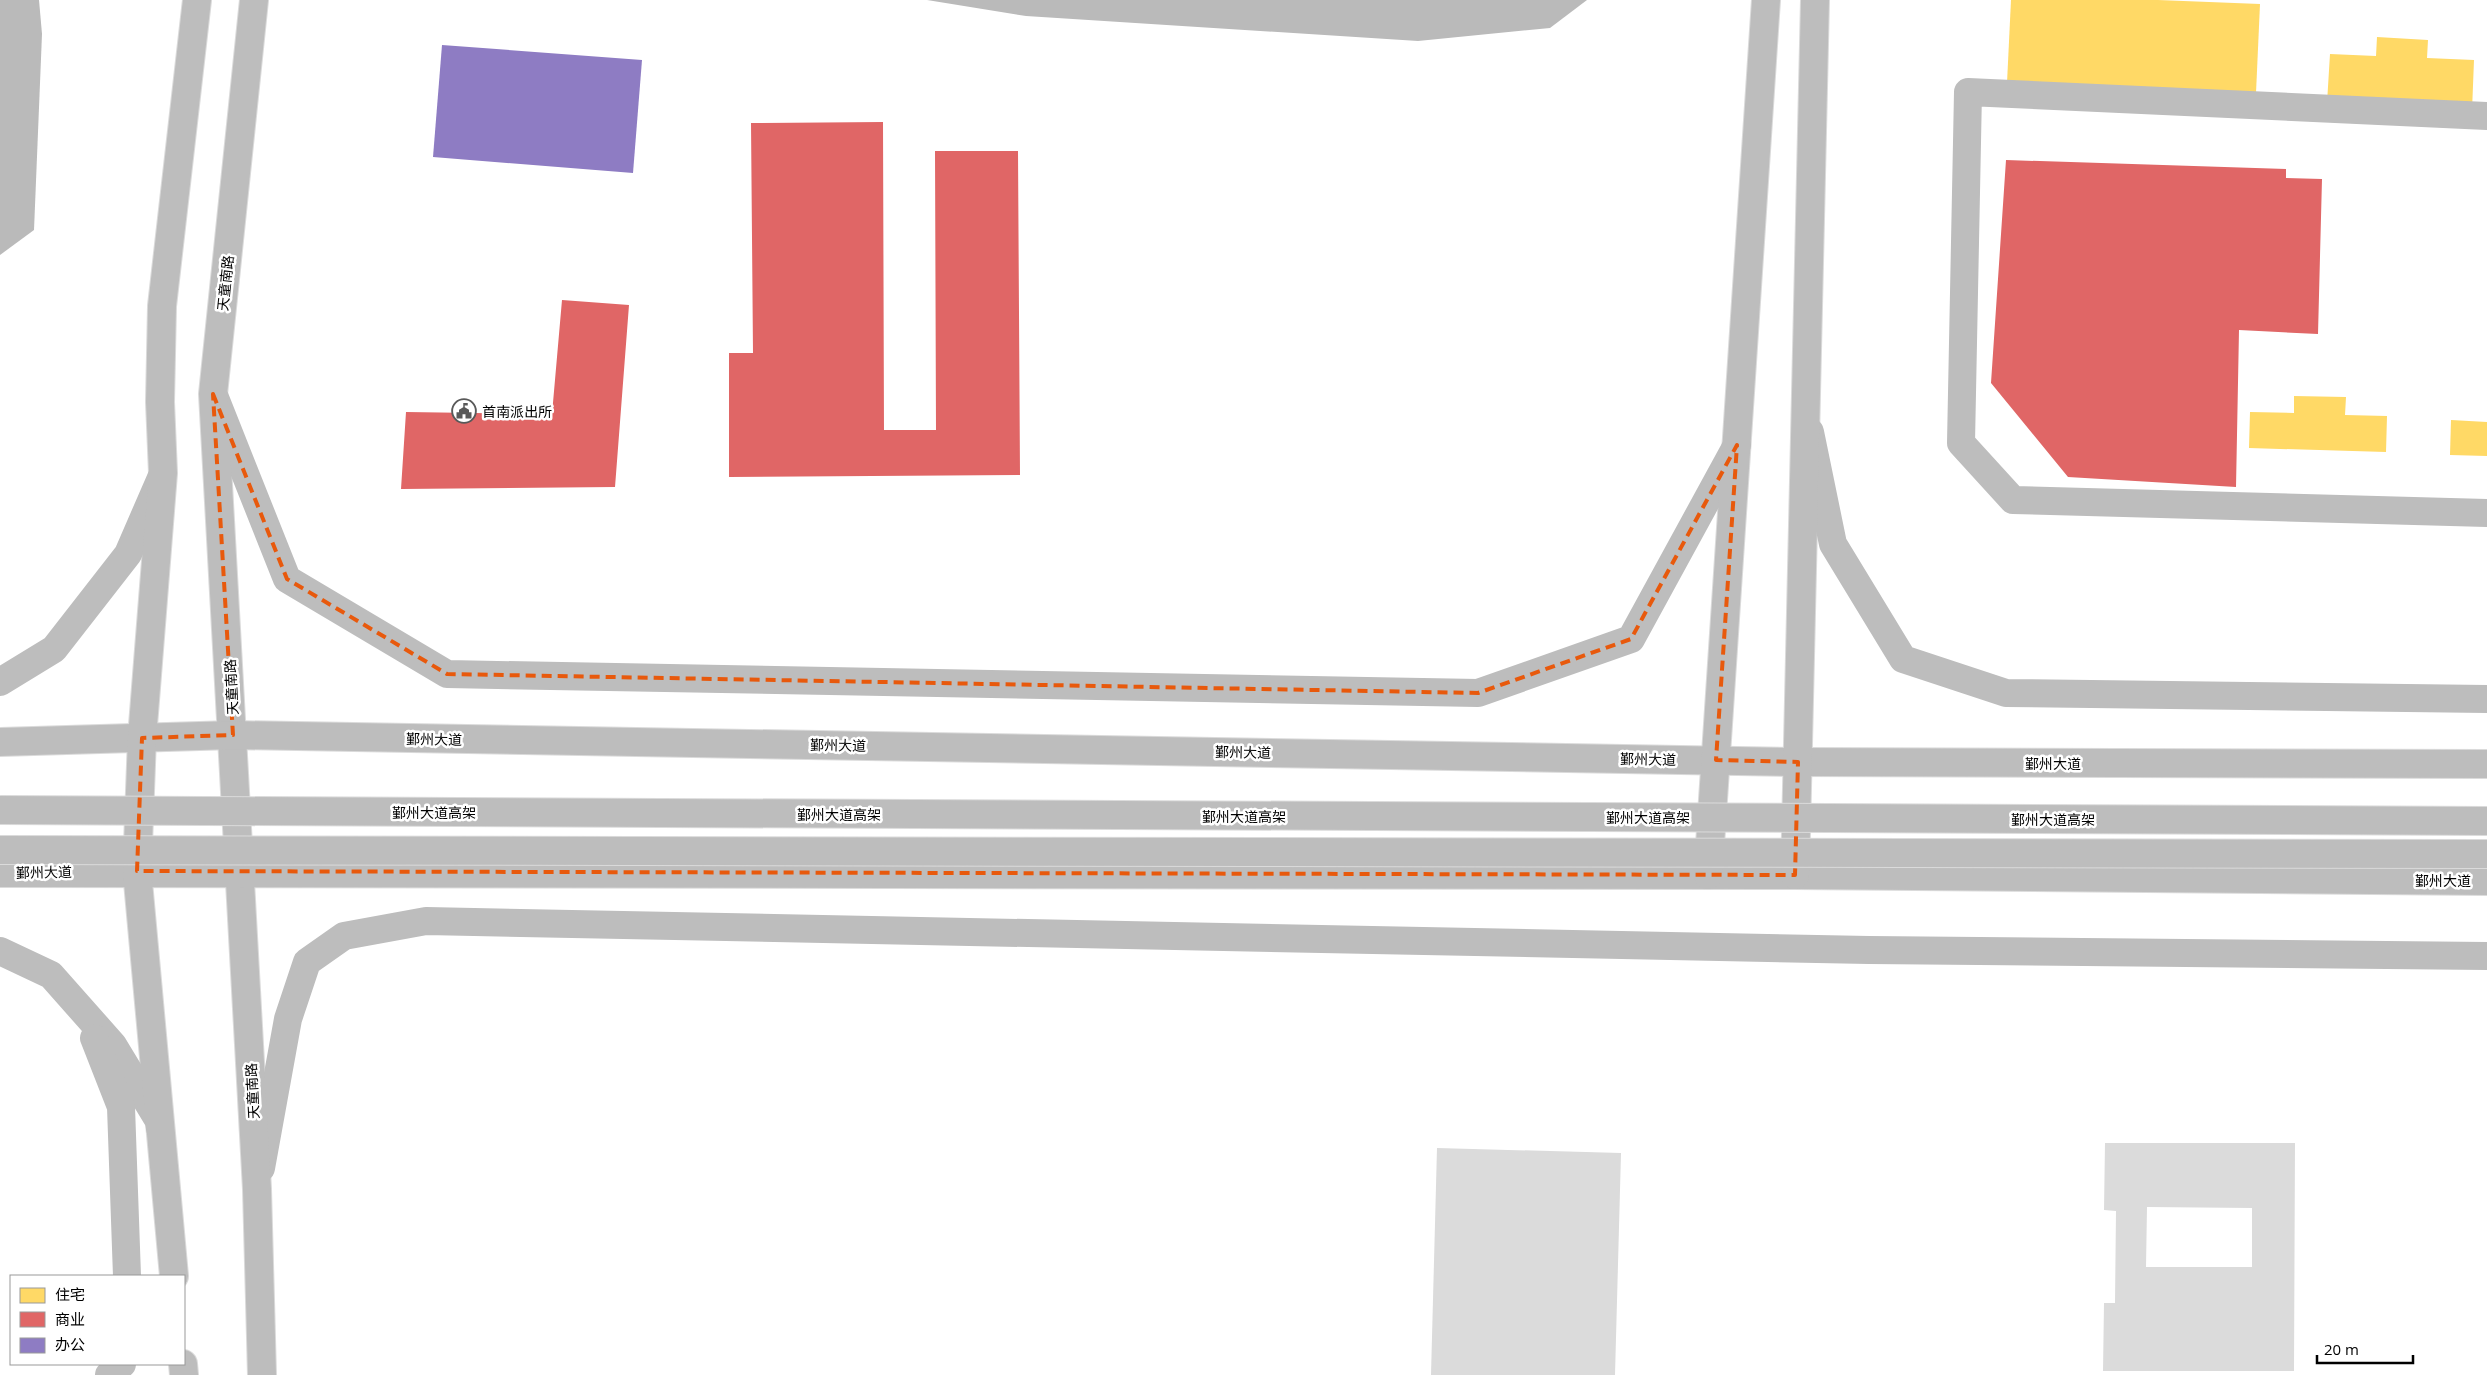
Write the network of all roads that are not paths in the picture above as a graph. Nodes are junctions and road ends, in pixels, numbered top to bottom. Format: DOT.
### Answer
graph roads {
  1 [pos="197,0"];
  2 [pos="254,0"];
  3 [pos="1766,0"];
  4 [pos="1816,0"];
  5 [pos="2487,116"];
  6 [pos="213,394"];
  7 [pos="1806,409"];
  8 [pos="1737,445"];
  9 [pos="163,472"];
  10 [pos="2487,513"];
  11 [pos="0,682"];
  12 [pos="2487,699"];
  13 [pos="234,735"];
  14 [pos="142,738"];
  15 [pos="0,742"];
  16 [pos="1716,760"];
  17 [pos="1798,762"];
  18 [pos="2487,764"];
  19 [pos="0,810"];
  20 [pos="2487,821"];
  21 [pos="0,850"];
  22 [pos="2487,854"];
  23 [pos="137,871"];
  24 [pos="0,873"];
  25 [pos="239,873"];
  26 [pos="1708,875"];
  27 [pos="1795,875"];
  28 [pos="2487,881"];
  29 [pos="0,951"];
  30 [pos="2487,956"];
  31 [pos="84,1011"];
  32 [pos="257,1189"];
  33 [pos="164,1190"];
  34 [pos="127,1275"];
  35 [pos="174,1275"];
  36 [pos="121,1365"];
  37 [pos="109,1375"];
  38 [pos="262,1375"];
  1 -- 9 [label="main road"];
  2 -- 6 [label="main road, 天童南路"];
  3 -- 8 [label="main road"];
  4 -- 7 [label="main road"];
  5 -- 10 [label="main road"];
  6 -- 8 [label="main road"];
  6 -- 13 [label="main road, 天童南路"];
  7 -- 12 [label="main road"];
  7 -- 17 [label="main road"];
  8 -- 16 [label="main road"];
  9 -- 11 [label="main road"];
  9 -- 14 [label="main road"];
  13 -- 14 [label="main road, 鄞州大道"];
  13 -- 16 [label="main road, 鄞州大道"];
  13 -- 25 [label="main road, 天童南路"];
  14 -- 15 [label="main road, 鄞州大道"];
  14 -- 23 [label="main road"];
  16 -- 17 [label="main road, 鄞州大道"];
  16 -- 26 [label="main road"];
  17 -- 18 [label="main road, 鄞州大道"];
  17 -- 27 [label="main road"];
  19 -- 20 [label="main road, 鄞州大道高架, bridge"];
  21 -- 22 [label="main road, bridge"];
  23 -- 24 [label="main road, 鄞州大道"];
  23 -- 25 [label="main road, 鄞州大道"];
  23 -- 33 [label="main road"];
  25 -- 26 [label="main road, 鄞州大道"];
  25 -- 32 [label="main road, 天童南路"];
  26 -- 27 [label="main road, 鄞州大道"];
  27 -- 28 [label="main road, 鄞州大道"];
  29 -- 31 [label="main road"];
  30 -- 32 [label="main road"];
  31 -- 33 [label="main road"];
  31 -- 34 [label="main road"];
  32 -- 38 [label="main road, 天童南路"];
  33 -- 35 [label="main road"];
  36 -- 37 [label="main road"];
}
